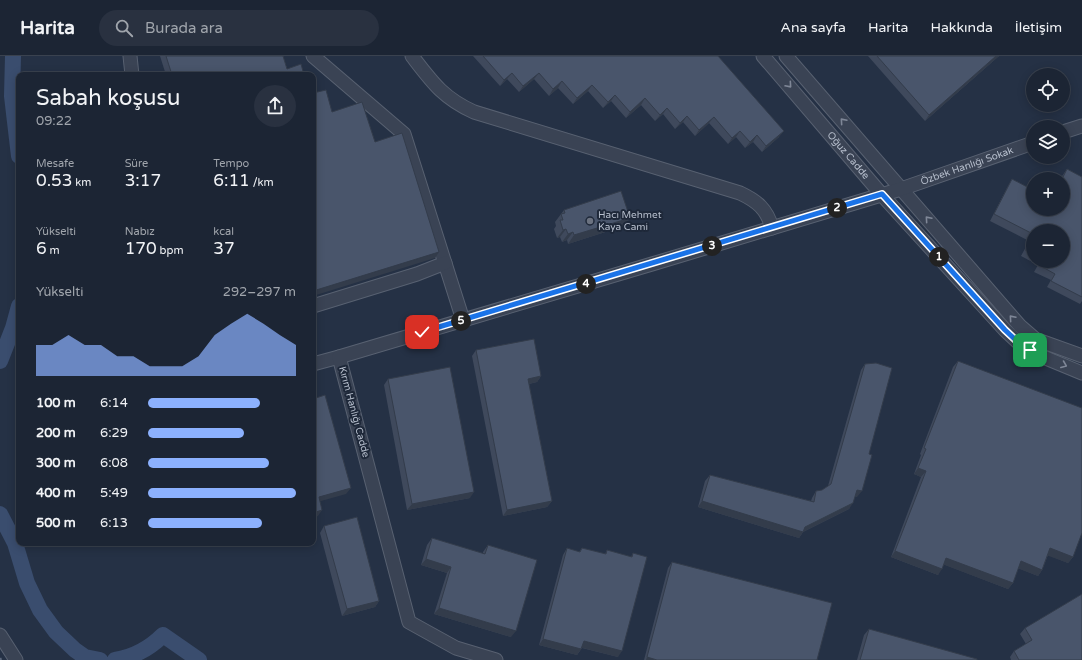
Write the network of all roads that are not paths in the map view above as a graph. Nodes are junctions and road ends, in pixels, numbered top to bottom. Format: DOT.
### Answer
graph roads {
  1 [pos="130,56"];
  2 [pos="313,56"];
  3 [pos="412,56"];
  4 [pos="763,56"];
  5 [pos="786,56"];
  6 [pos="132,72"];
  7 [pos="1082,126"];
  8 [pos="1070,130"];
  9 [pos="1026,145"];
  10 [pos="901,189"];
  11 [pos="882,194"];
  12 [pos="772,228"];
  13 [pos="445,263"];
  14 [pos="316,305"];
  15 [pos="463,320"];
  16 [pos="1082,356"];
  17 [pos="339,357"];
  18 [pos="316,363"];
  19 [pos="1082,373"];
  20 [pos="0,636"];
  21 [pos="16,660"];
  22 [pos="496,660"];
  1 -- 6 [label="street"];
  2 -- 13 [label="street"];
  3 -- 12 [label="street"];
  4 -- 11 [label="street, Oğuz Cadde, one-way"];
  10 -- 5 [label="street, Oğuz Cadde, one-way"];
  7 -- 8 [label="street"];
  9 -- 10 [label="street, Özbek Hanlığı Sokak"];
  10 -- 11 [label="street, Özbek Hanlığı Sokak"];
  16 -- 10 [label="street, Oğuz Cadde, one-way"];
  11 -- 12 [label="street, Kırım Hanlığı Cadde"];
  11 -- 19 [label="street, Oğuz Cadde, one-way"];
  12 -- 15 [label="street, Kırım Hanlığı Cadde"];
  13 -- 14 [label="street"];
  13 -- 15 [label="street"];
  15 -- 17 [label="street, Kırım Hanlığı Cadde"];
  17 -- 18 [label="street"];
  17 -- 22 [label="street, Kırım Hanlığı Cadde"];
  20 -- 21 [label="street"];
}
